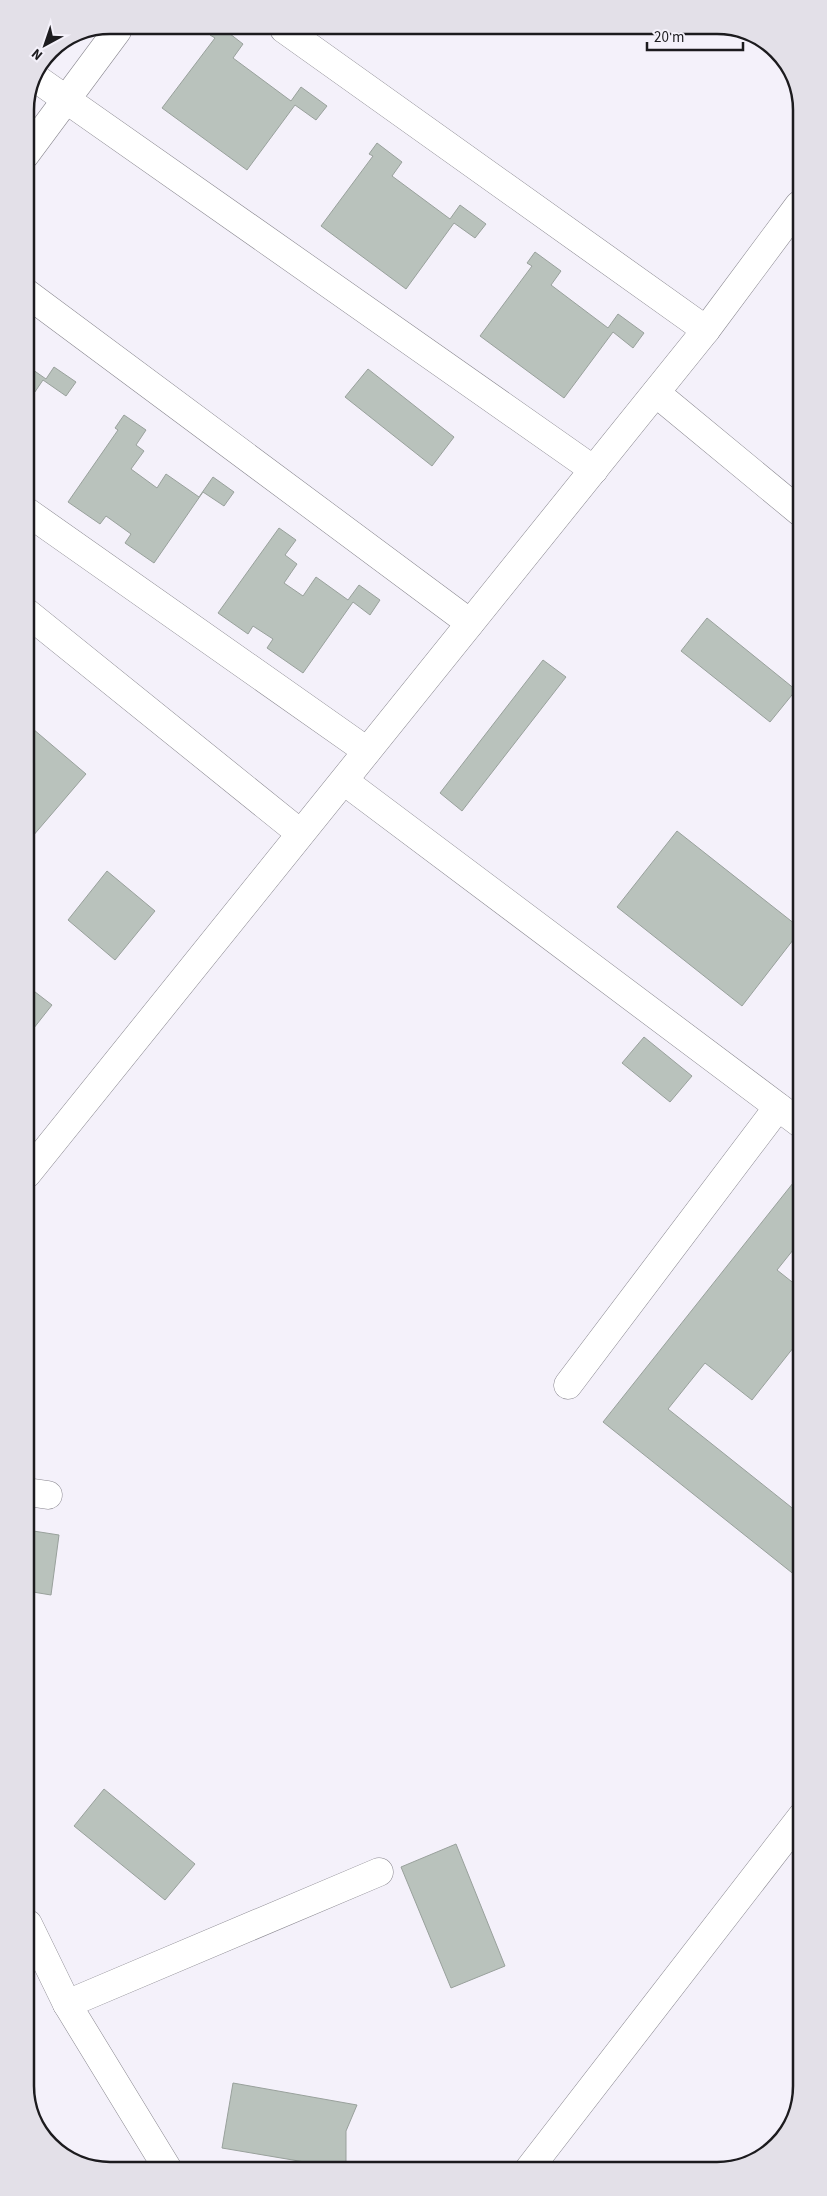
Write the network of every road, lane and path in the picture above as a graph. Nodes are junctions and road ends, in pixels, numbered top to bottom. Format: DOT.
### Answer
graph roads {
  1 [pos="116,34"];
  2 [pos="291,34"];
  3 [pos="40,82"];
  4 [pos="66,100"];
  5 [pos="34,143"];
  6 [pos="793,213"];
  7 [pos="34,299"];
  8 [pos="706,330"];
  9 [pos="656,392"];
  10 [pos="594,470"];
  11 [pos="793,506"];
  12 [pos="34,517"];
  13 [pos="34,618"];
  14 [pos="470,623"];
  15 [pos="367,751"];
  16 [pos="344,781"];
  17 [pos="300,833"];
  18 [pos="778,1107"];
  19 [pos="793,1118"];
  20 [pos="34,1165"];
  21 [pos="568,1386"];
  22 [pos="793,1828"];
  23 [pos="379,1872"];
  24 [pos="34,1936"];
  25 [pos="67,2004"];
  26 [pos="164,2162"];
  27 [pos="534,2162"];
  1 -- 4 [label="lane"];
  2 -- 8 [label="lane"];
  3 -- 4 [label="lane"];
  4 -- 5 [label="lane"];
  4 -- 10 [label="lane"];
  6 -- 8 [label="lane"];
  7 -- 14 [label="lane"];
  8 -- 9 [label="lane"];
  9 -- 10 [label="lane"];
  9 -- 11 [label="lane"];
  10 -- 14 [label="lane"];
  12 -- 15 [label="lane"];
  13 -- 17 [label="lane"];
  14 -- 15 [label="lane"];
  15 -- 16 [label="lane"];
  16 -- 17 [label="lane"];
  16 -- 18 [label="lane"];
  17 -- 20 [label="lane"];
  18 -- 19 [label="lane"];
  18 -- 21 [label="lane"];
  22 -- 27 [label="lane"];
  23 -- 25 [label="lane"];
  24 -- 25 [label="lane"];
  25 -- 26 [label="lane"];
}
